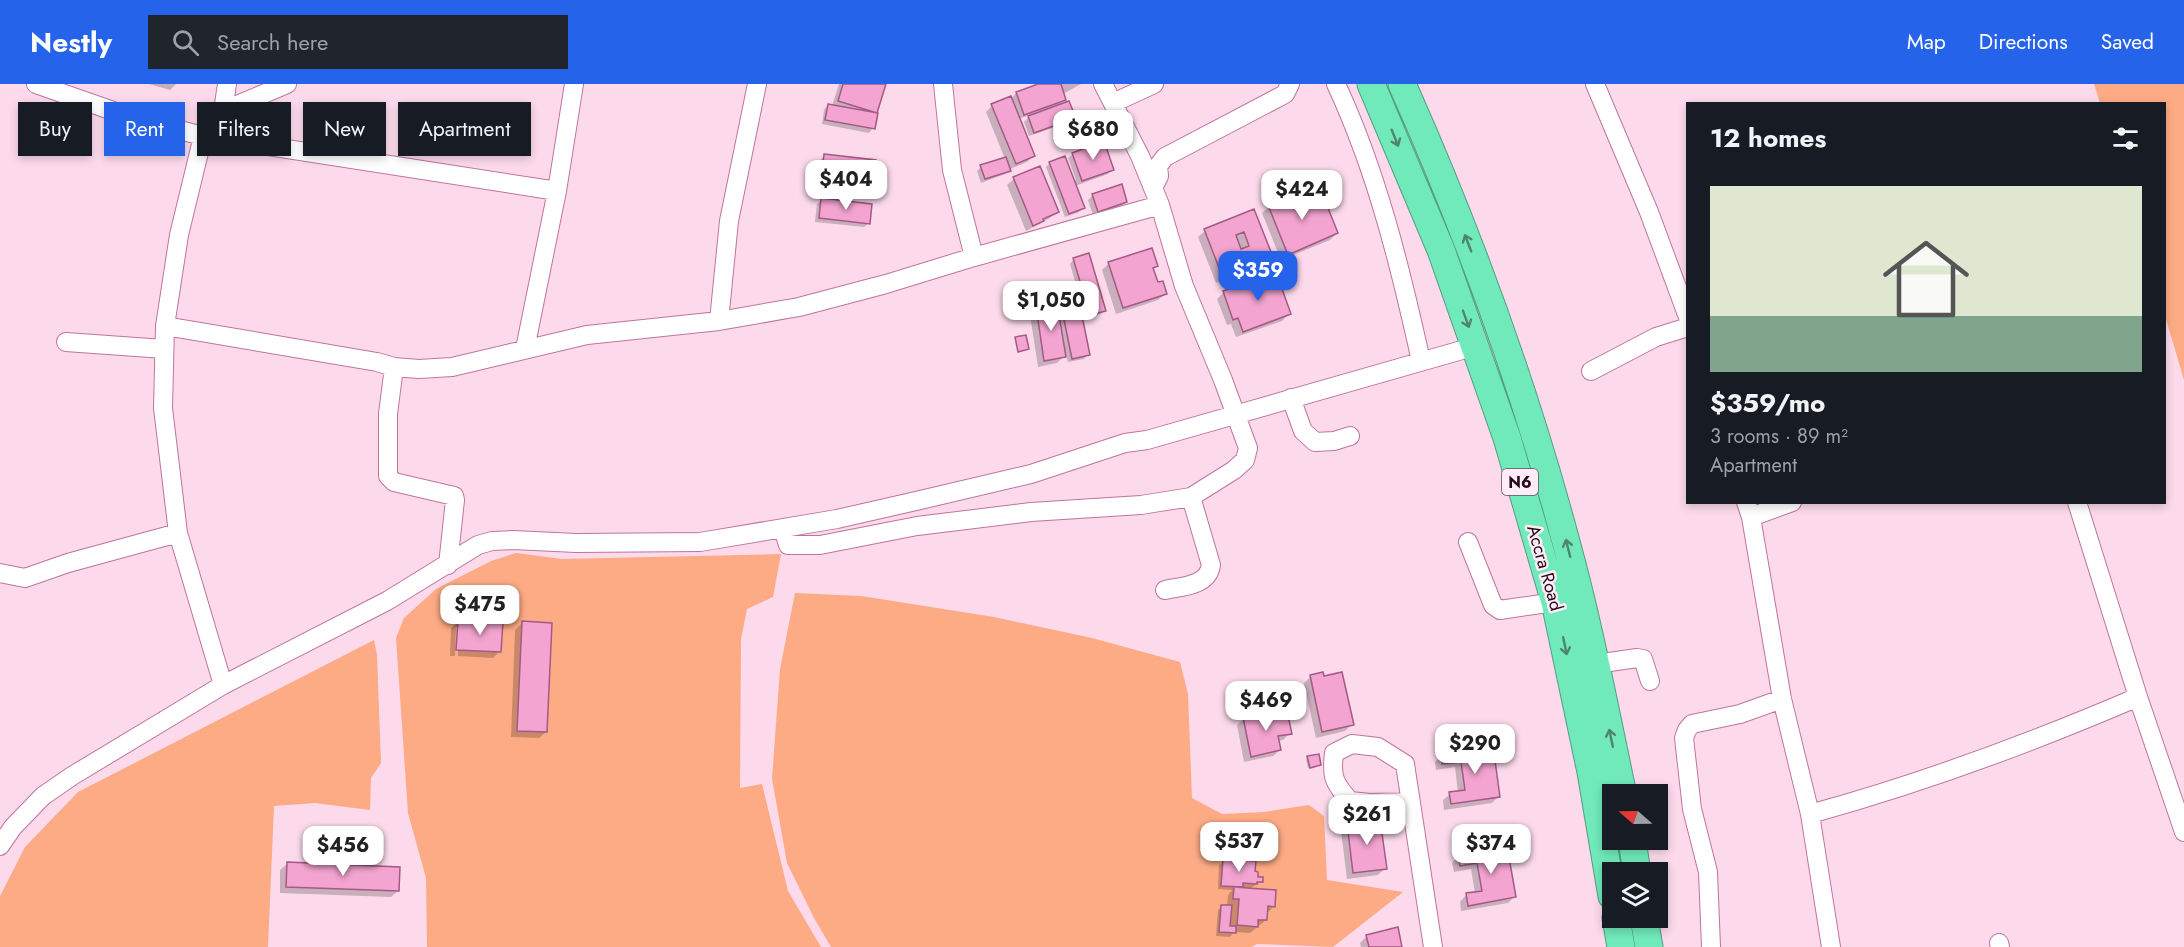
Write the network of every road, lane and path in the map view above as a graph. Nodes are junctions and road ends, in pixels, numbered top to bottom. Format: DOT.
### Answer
graph roads {
  1 [pos="36,84"];
  2 [pos="227,84"];
  3 [pos="287,84"];
  4 [pos="574,84"];
  5 [pos="757,84"];
  6 [pos="943,84"];
  7 [pos="1103,84"];
  8 [pos="1154,84"];
  9 [pos="1290,84"];
  10 [pos="1336,84"];
  11 [pos="1371,84"];
  12 [pos="1402,84"];
  13 [pos="1595,84"];
  14 [pos="224,102"];
  15 [pos="244,102"];
  16 [pos="1113,103"];
  17 [pos="197,134"];
  18 [pos="291,150"];
  19 [pos="198,156"];
  20 [pos="1153,188"];
  21 [pos="557,191"];
  22 [pos="1160,205"];
  23 [pos="974,256"];
  24 [pos="1686,312"];
  25 [pos="719,321"];
  26 [pos="165,326"];
  27 [pos="1686,328"];
  28 [pos="66,342"];
  29 [pos="1476,346"];
  30 [pos="164,349"];
  31 [pos="525,349"];
  32 [pos="1421,361"];
  33 [pos="394,367"];
  34 [pos="1591,371"];
  35 [pos="1291,398"];
  36 [pos="1234,414"];
  37 [pos="1350,436"];
  38 [pos="1191,497"];
  39 [pos="1781,504"];
  40 [pos="2078,504"];
  41 [pos="1749,510"];
  42 [pos="783,528"];
  43 [pos="178,533"];
  44 [pos="1468,542"];
  45 [pos="447,565"];
  46 [pos="0,573"];
  47 [pos="1165,590"];
  48 [pos="1556,602"];
  49 [pos="1596,664"];
  50 [pos="1650,681"];
  51 [pos="223,685"];
  52 [pos="2138,697"];
  53 [pos="1782,699"];
  54 [pos="1621,784"];
  55 [pos="1411,802"];
  56 [pos="1810,814"];
  57 [pos="2184,832"];
  58 [pos="0,846"];
  59 [pos="1606,862"];
  60 [pos="1618,928"];
  61 [pos="1646,928"];
  62 [pos="1433,947"];
  63 [pos="1621,947"];
  64 [pos="1649,947"];
  65 [pos="1711,947"];
  66 [pos="1832,947"];
  1 -- 17 [label="street"];
  2 -- 14 [label="street"];
  3 -- 15 [label="street"];
  4 -- 21 [label="street"];
  5 -- 25 [label="street"];
  6 -- 23 [label="street"];
  7 -- 16 [label="street"];
  8 -- 16 [label="street"];
  9 -- 20 [label="street"];
  10 -- 32 [label="street"];
  11 -- 29 [label="highway, Accra Road / N6, one-way"];
  49 -- 12 [label="highway, Accra Road / N6, one-way"];
  13 -- 24 [label="street"];
  16 -- 20 [label="street"];
  18 -- 21 [label="street"];
  19 -- 26 [label="street"];
  20 -- 22 [label="street"];
  21 -- 31 [label="street"];
  22 -- 23 [label="street"];
  22 -- 36 [label="street"];
  23 -- 25 [label="street"];
  25 -- 31 [label="street"];
  26 -- 30 [label="street"];
  26 -- 33 [label="street"];
  27 -- 34 [label="street"];
  28 -- 30 [label="street"];
  29 -- 32 [label="street"];
  29 -- 48 [label="highway, Accra Road / N6"];
  30 -- 43 [label="street"];
  31 -- 33 [label="street"];
  32 -- 35 [label="street"];
  33 -- 45 [label="street"];
  35 -- 36 [label="street"];
  35 -- 37 [label="street"];
  36 -- 38 [label="street"];
  36 -- 42 [label="street"];
  38 -- 42 [label="street"];
  38 -- 47 [label="street"];
  39 -- 41 [label="street"];
  40 -- 52 [label="street"];
  41 -- 53 [label="street"];
  42 -- 45 [label="street"];
  43 -- 46 [label="street"];
  43 -- 51 [label="street"];
  44 -- 48 [label="street"];
  45 -- 51 [label="street"];
  48 -- 59 [label="highway, Accra Road / N6, one-way"];
  49 -- 50 [label="street"];
  54 -- 49 [label="highway, Accra Road / N6, one-way"];
  51 -- 58 [label="street"];
  52 -- 56 [label="street"];
  52 -- 57 [label="street"];
  53 -- 56 [label="street"];
  53 -- 65 [label="street"];
  55 -- 55 [label="street"];
  55 -- 62 [label="street"];
  56 -- 66 [label="street"];
  60 -- 63 [label="highway"];
  61 -- 64 [label="highway"];
}
